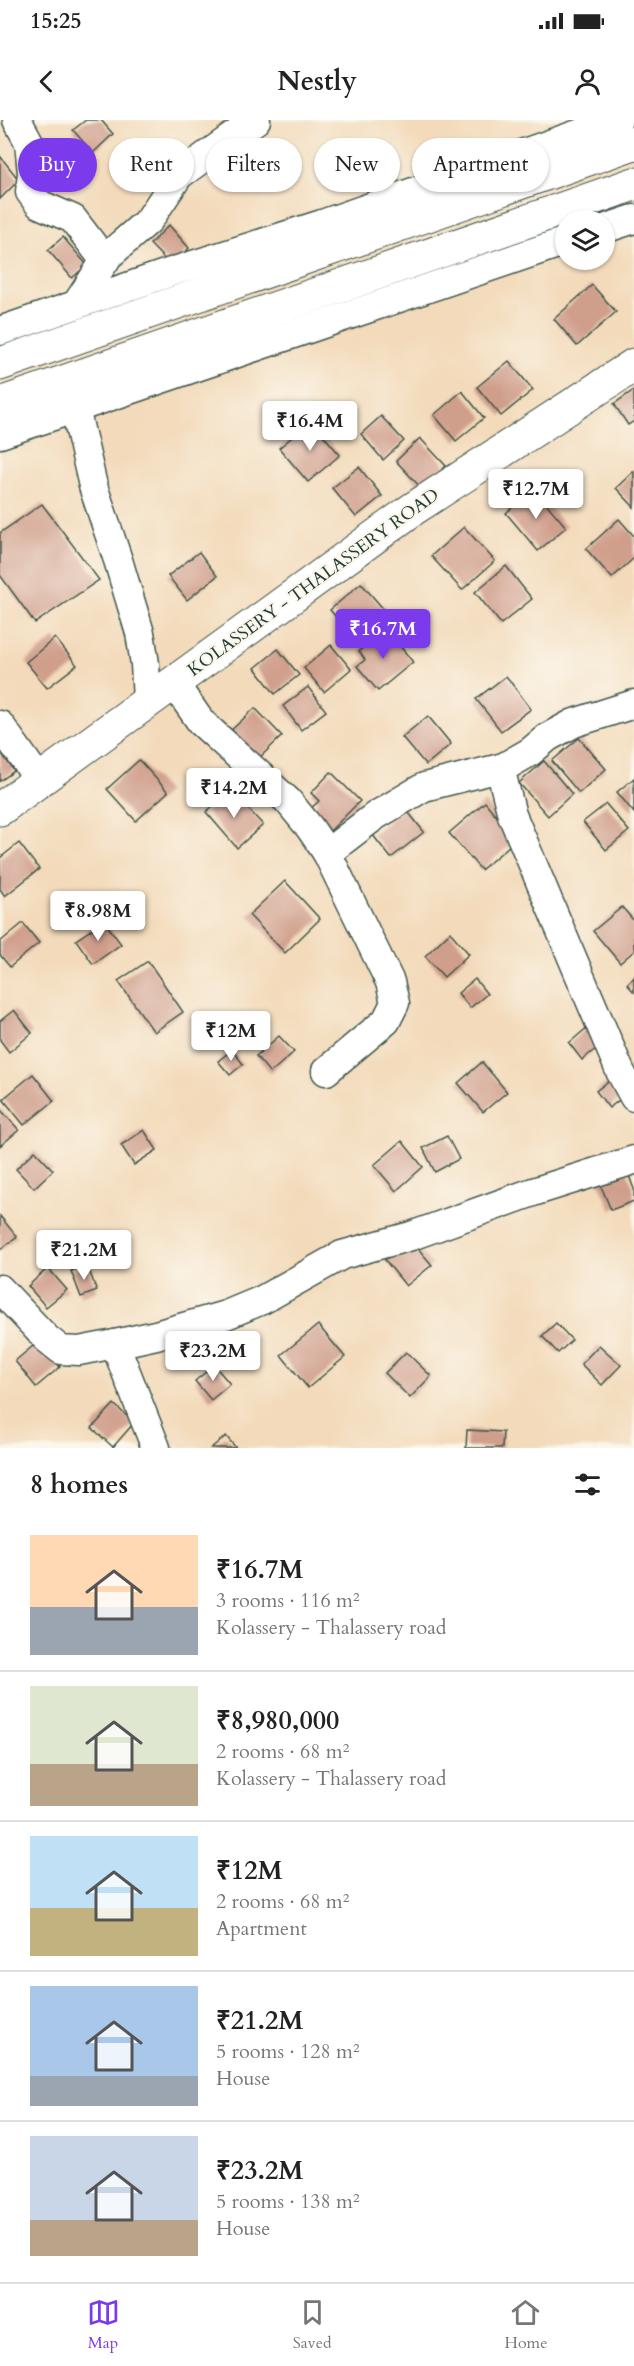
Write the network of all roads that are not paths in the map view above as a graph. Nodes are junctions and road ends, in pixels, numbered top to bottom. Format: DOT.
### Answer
graph roads {
  1 [pos="17,120"];
  2 [pos="256,120"];
  3 [pos="618,120"];
  4 [pos="634,142"];
  5 [pos="634,184"];
  6 [pos="634,219"];
  7 [pos="615,225"];
  8 [pos="555,246"];
  9 [pos="105,261"];
  10 [pos="76,305"];
  11 [pos="0,332"];
  12 [pos="0,364"];
  13 [pos="634,365"];
  14 [pos="0,404"];
  15 [pos="75,408"];
  16 [pos="0,434"];
  17 [pos="173,682"];
  18 [pos="147,701"];
  19 [pos="634,704"];
  20 [pos="0,725"];
  21 [pos="500,768"];
  22 [pos="40,781"];
  23 [pos="0,809"];
  24 [pos="327,853"];
  25 [pos="326,1071"];
  26 [pos="634,1097"];
  27 [pos="634,1160"];
  28 [pos="0,1289"];
  29 [pos="115,1344"];
  30 [pos="156,1448"];
  1 -- 9 [label="street"];
  2 -- 9 [label="street"];
  3 -- 10 [label="street"];
  4 -- 12 [label="main road"];
  5 -- 14 [label="main road"];
  6 -- 7 [label="street"];
  8 -- 15 [label="street"];
  9 -- 10 [label="street"];
  10 -- 11 [label="street"];
  13 -- 17 [label="main road, KOLASSERY - THALASSERY ROAD"];
  15 -- 16 [label="street"];
  15 -- 18 [label="street"];
  17 -- 18 [label="main road, KOLASSERY - THALASSERY ROAD"];
  17 -- 24 [label="street"];
  18 -- 22 [label="main road, KOLASSERY - THALASSERY ROAD"];
  19 -- 21 [label="street"];
  20 -- 22 [label="street"];
  21 -- 24 [label="street"];
  21 -- 26 [label="street"];
  22 -- 23 [label="main road, KOLASSERY - THALASSERY ROAD"];
  24 -- 25 [label="street"];
  27 -- 29 [label="street"];
  28 -- 29 [label="street"];
  29 -- 30 [label="street"];
}
